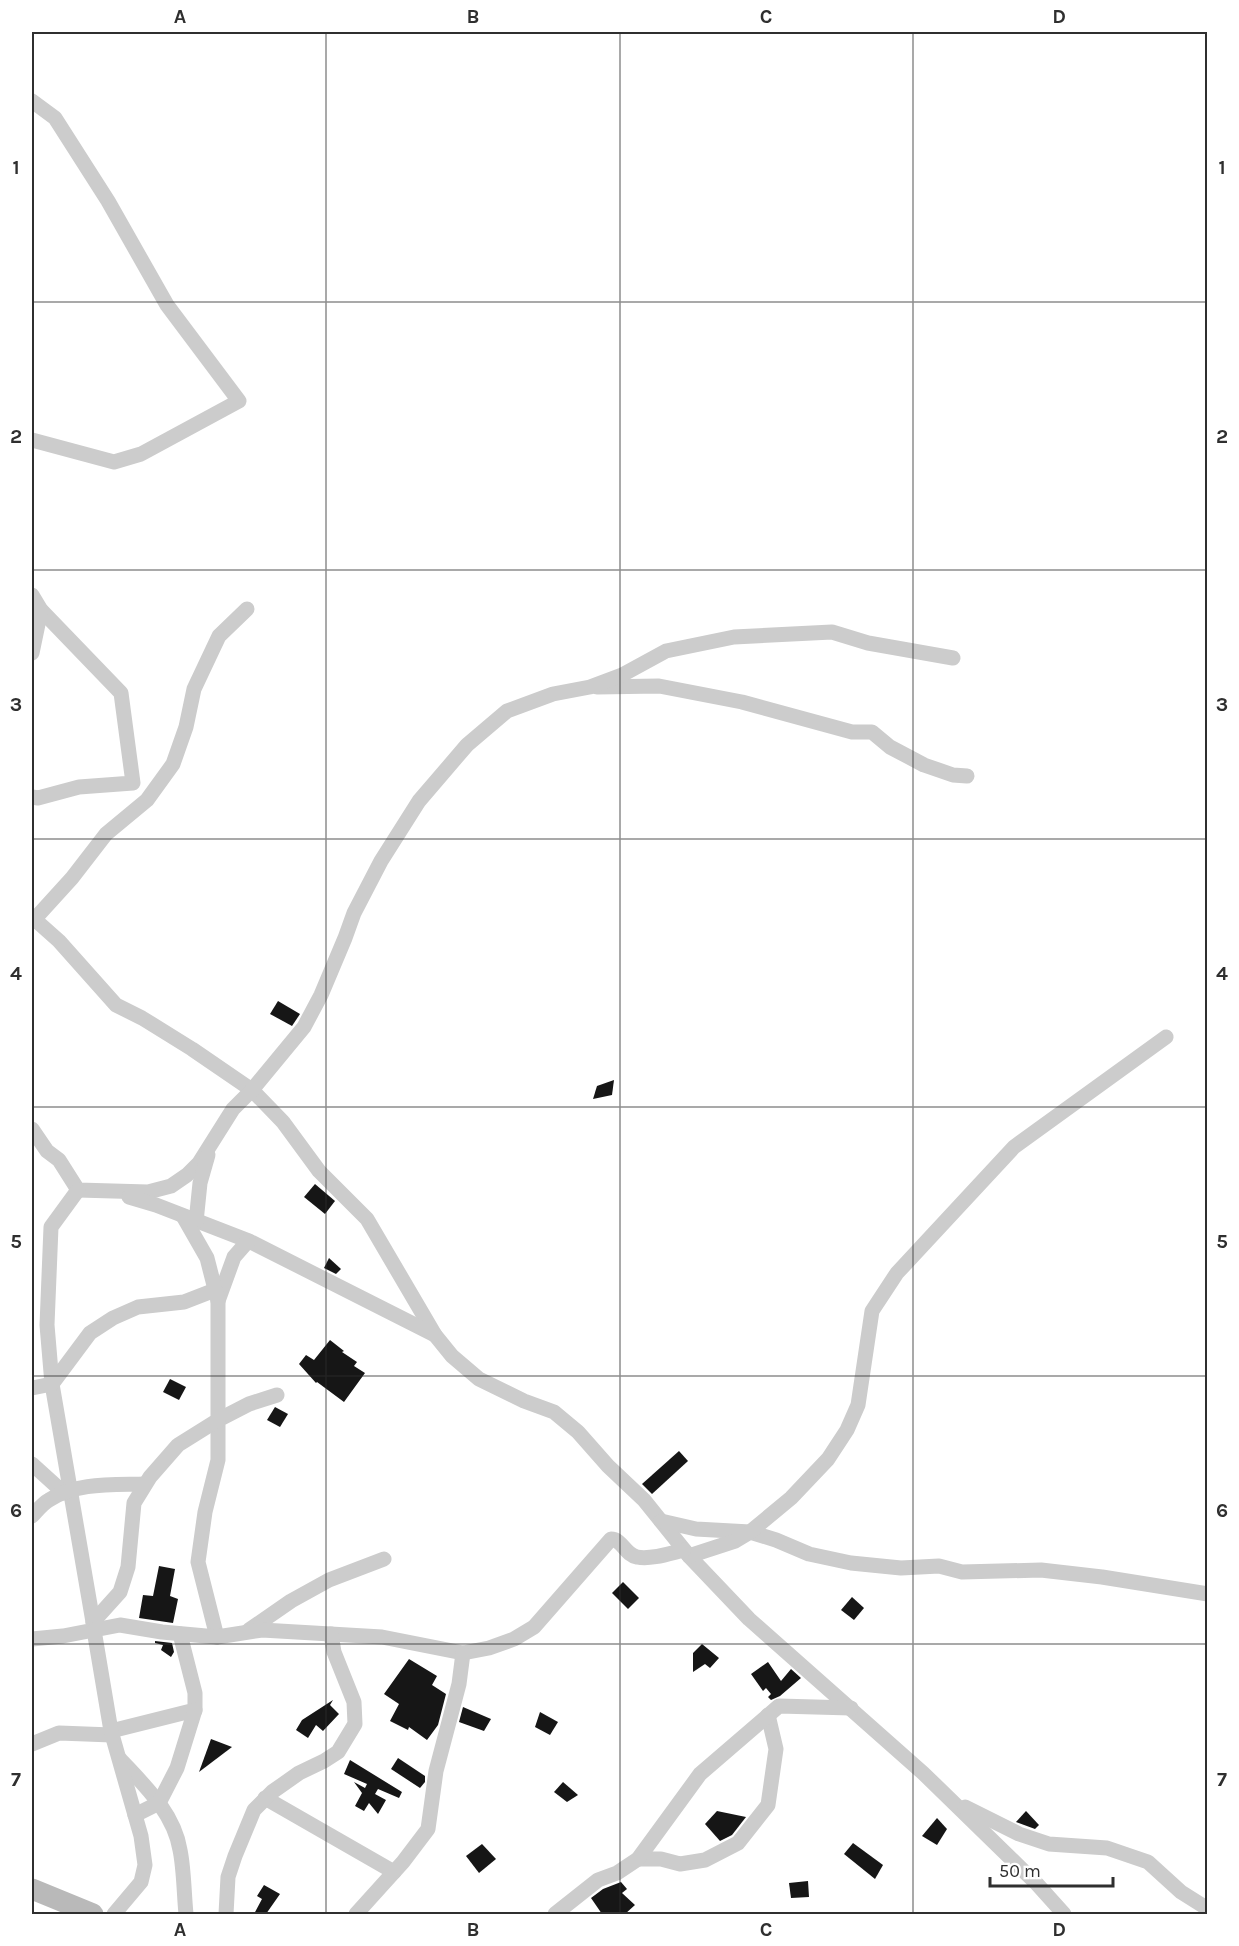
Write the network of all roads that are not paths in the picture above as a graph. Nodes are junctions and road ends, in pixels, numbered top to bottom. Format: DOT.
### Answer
graph roads {
  1 [pos="32,101"];
  2 [pos="32,440"];
  3 [pos="32,595"];
  4 [pos="247,609"];
  5 [pos="41,610"];
  6 [pos="32,653"];
  7 [pos="953,658"];
  8 [pos="590,687"];
  9 [pos="967,776"];
  10 [pos="163,777"];
  11 [pos="133,783"];
  12 [pos="32,797"];
  13 [pos="32,920"];
  14 [pos="1166,1037"];
  15 [pos="252,1090"];
  16 [pos="32,1129"];
  17 [pos="211,1143"];
  18 [pos="78,1190"];
  19 [pos="116,1191"];
  20 [pos="190,1219"];
  21 [pos="248,1241"];
  22 [pos="217,1295"];
  23 [pos="435,1335"];
  24 [pos="52,1384"];
  25 [pos="32,1388"];
  26 [pos="278,1395"];
  27 [pos="218,1420"];
  28 [pos="32,1464"];
  29 [pos="145,1484"];
  30 [pos="67,1491"];
  31 [pos="32,1516"];
  32 [pos="661,1521"];
  33 [pos="750,1532"];
  34 [pos="686,1553"];
  35 [pos="384,1559"];
  36 [pos="1208,1594"];
  37 [pos="94,1626"];
  38 [pos="244,1633"];
  39 [pos="180,1634"];
  40 [pos="331,1634"];
  41 [pos="217,1637"];
  42 [pos="32,1639"];
  43 [pos="463,1653"];
  44 [pos="851,1708"];
  45 [pos="195,1710"];
  46 [pos="768,1715"];
  47 [pos="111,1733"];
  48 [pos="32,1744"];
  49 [pos="118,1757"];
  50 [pos="265,1798"];
  51 [pos="951,1800"];
  52 [pos="159,1803"];
  53 [pos="135,1815"];
  54 [pos="638,1859"];
  55 [pos="394,1872"];
  56 [pos="32,1889"];
  57 [pos="1208,1910"];
  58 [pos="93,1914"];
  59 [pos="114,1914"];
  60 [pos="186,1914"];
  61 [pos="226,1914"];
  62 [pos="356,1914"];
  63 [pos="555,1914"];
  64 [pos="1064,1914"];
  1 -- 2 [label="street"];
  3 -- 5 [label="street"];
  4 -- 10 [label="street"];
  5 -- 6 [label="street"];
  5 -- 11 [label="street"];
  7 -- 8 [label="street"];
  8 -- 9 [label="street"];
  8 -- 15 [label="street"];
  10 -- 11 [label="street"];
  10 -- 13 [label="street"];
  11 -- 12 [label="street"];
  13 -- 15 [label="street"];
  14 -- 33 [label="street"];
  15 -- 17 [label="street"];
  15 -- 23 [label="street"];
  16 -- 18 [label="street"];
  17 -- 19 [label="street"];
  17 -- 20 [label="street"];
  18 -- 19 [label="street"];
  18 -- 24 [label="street"];
  19 -- 20 [label="street"];
  20 -- 21 [label="street"];
  20 -- 22 [label="street"];
  21 -- 22 [label="street"];
  21 -- 23 [label="street"];
  22 -- 24 [label="street"];
  22 -- 27 [label="street"];
  23 -- 32 [label="street"];
  24 -- 25 [label="street"];
  24 -- 30 [label="street"];
  26 -- 27 [label="street"];
  27 -- 29 [label="street"];
  27 -- 41 [label="street"];
  28 -- 30 [label="street"];
  29 -- 30 [label="street"];
  29 -- 37 [label="street"];
  30 -- 31 [label="street"];
  30 -- 37 [label="street"];
  32 -- 33 [label="street"];
  32 -- 34 [label="street"];
  33 -- 34 [label="street"];
  33 -- 36 [label="street"];
  34 -- 43 [label="street"];
  34 -- 44 [label="street"];
  35 -- 38 [label="street"];
  37 -- 39 [label="street"];
  37 -- 42 [label="street"];
  37 -- 47 [label="street"];
  38 -- 40 [label="street"];
  38 -- 41 [label="street"];
  39 -- 41 [label="street"];
  39 -- 45 [label="street"];
  40 -- 43 [label="street"];
  40 -- 50 [label="street"];
  43 -- 55 [label="street"];
  44 -- 46 [label="street"];
  44 -- 51 [label="street"];
  45 -- 47 [label="street"];
  45 -- 52 [label="street"];
  46 -- 54 [label="street"];
  46 -- 54 [label="street"];
  47 -- 48 [label="street"];
  47 -- 49 [label="street"];
  49 -- 52 [label="street"];
  49 -- 53 [label="street"];
  50 -- 55 [label="street"];
  50 -- 61 [label="street"];
  51 -- 57 [label="street"];
  51 -- 64 [label="street"];
  52 -- 53 [label="street"];
  52 -- 60 [label="street"];
  53 -- 59 [label="street"];
  54 -- 63 [label="street"];
  55 -- 62 [label="street"];
  56 -- 58 [label="main road"];
}
